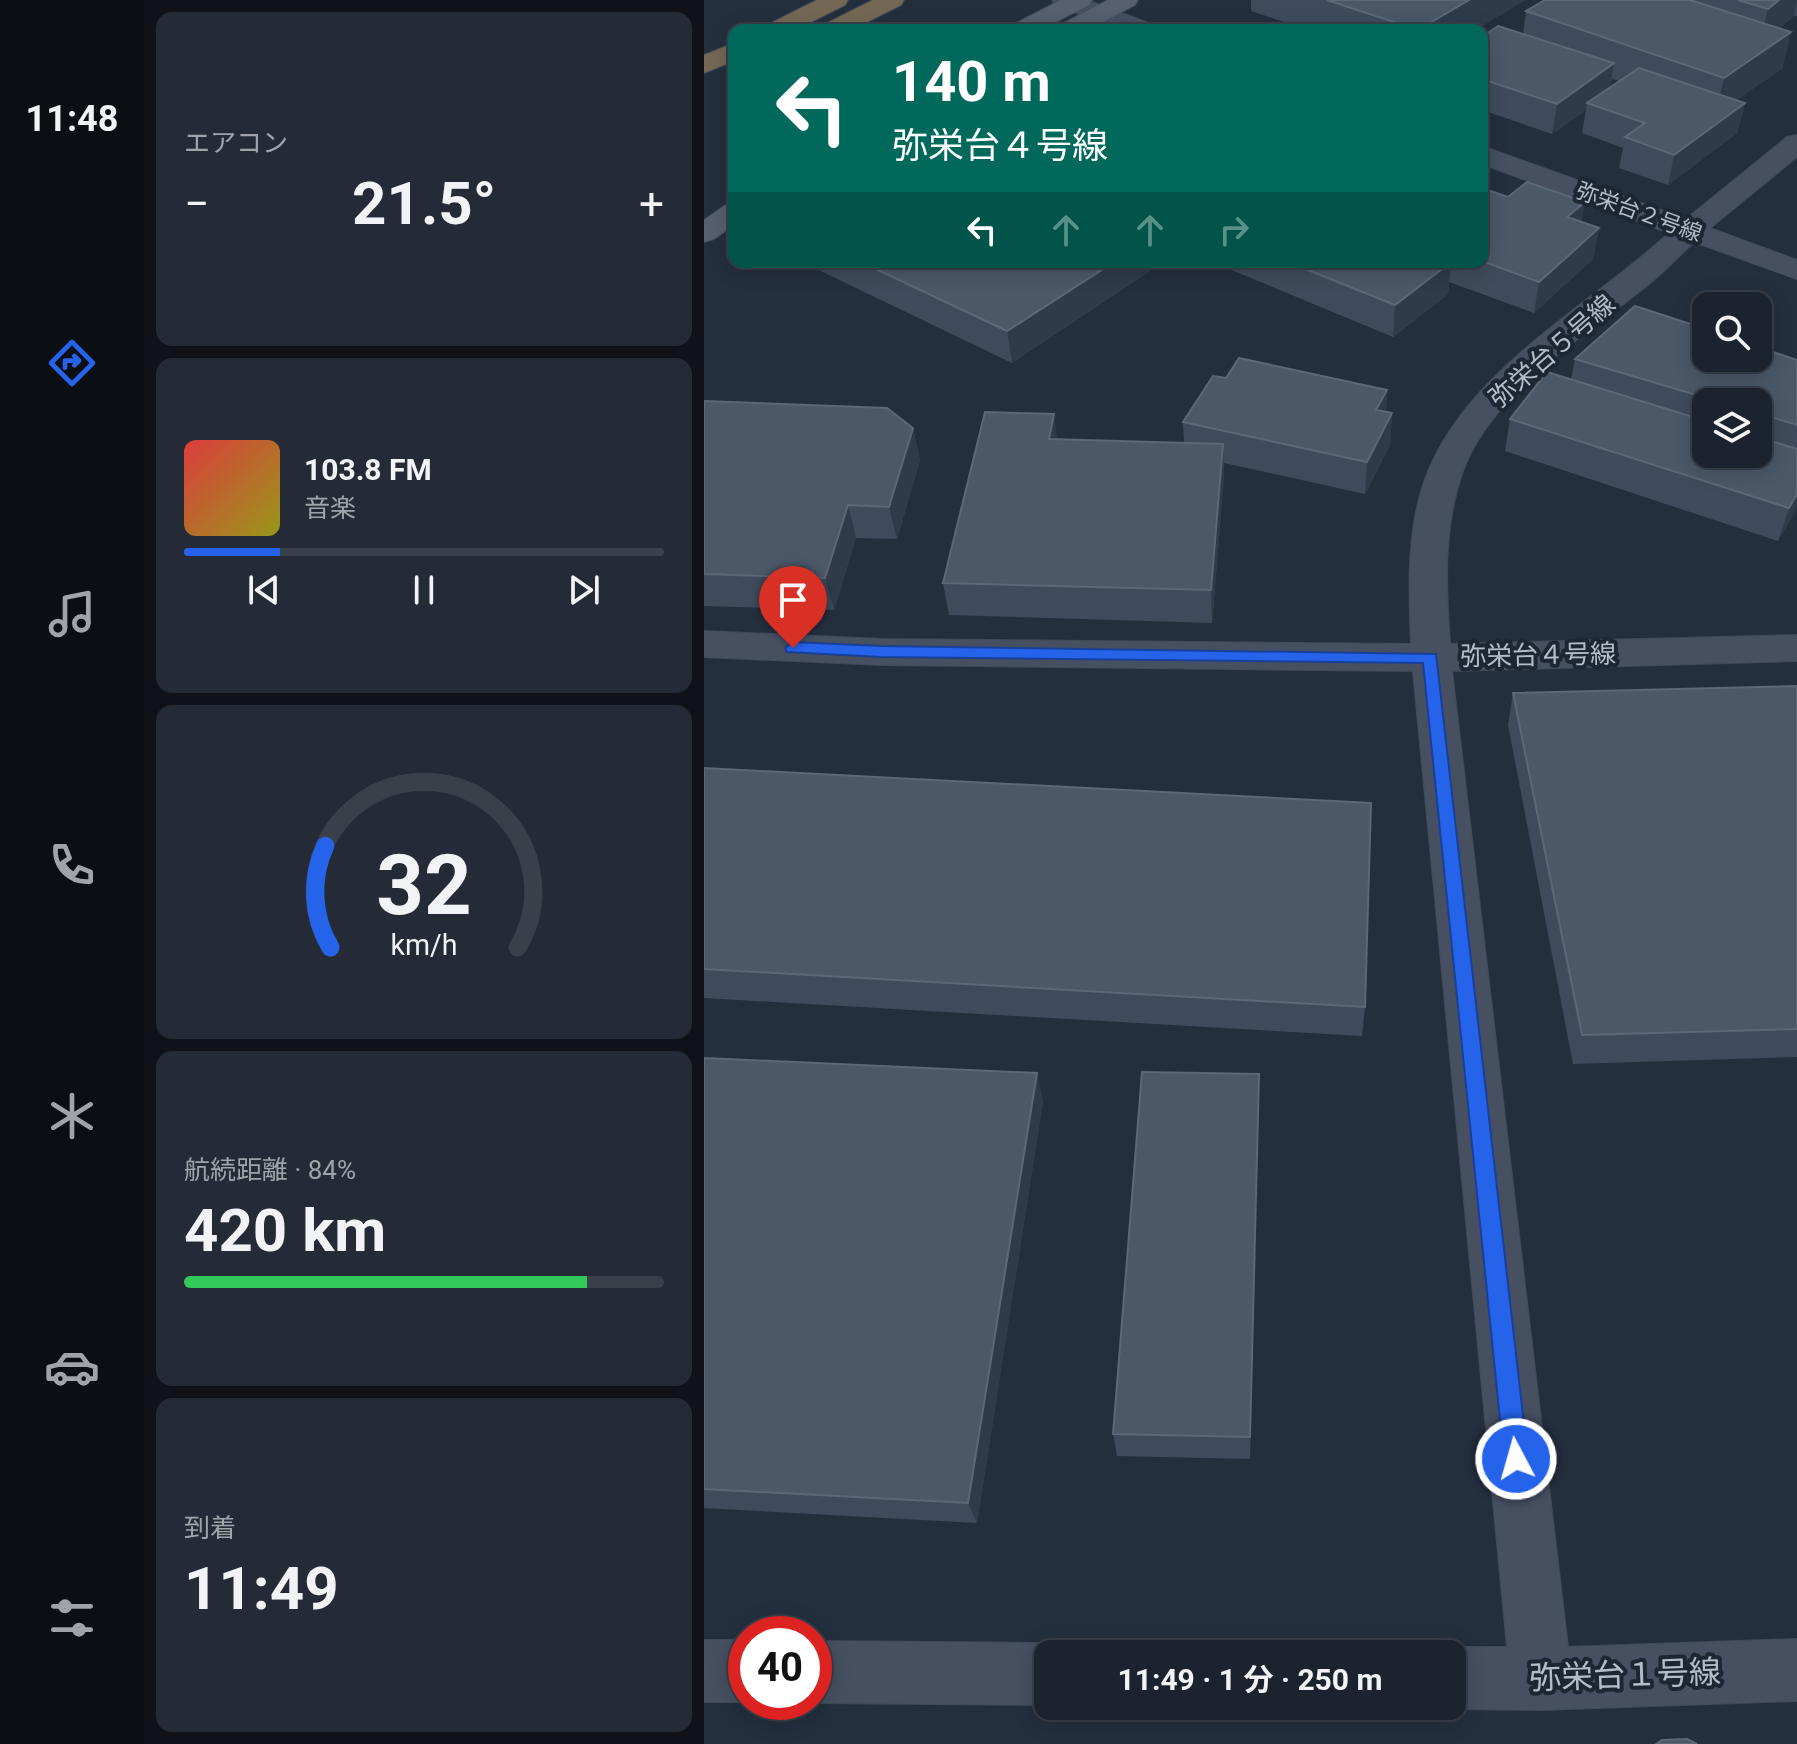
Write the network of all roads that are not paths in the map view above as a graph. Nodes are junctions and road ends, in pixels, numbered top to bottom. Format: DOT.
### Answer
graph roads {
  1 [pos="836,0"];
  2 [pos="892,0"];
  3 [pos="1126,0"];
  4 [pos="1079,4"];
  5 [pos="788,24"];
  6 [pos="844,24"];
  7 [pos="1034,24"];
  8 [pos="1071,24"];
  9 [pos="1130,24"];
  10 [pos="728,60"];
  11 [pos="717,77"];
  12 [pos="1797,143"];
  13 [pos="1488,156"];
  14 [pos="728,190"];
  15 [pos="704,204"];
  16 [pos="728,216"];
  17 [pos="1689,231"];
  18 [pos="704,233"];
  19 [pos="1797,270"];
  20 [pos="704,644"];
  21 [pos="1797,648"];
  22 [pos="1431,658"];
  23 [pos="1797,1670"];
  24 [pos="704,1671"];
  25 [pos="728,1671"];
  26 [pos="832,1672"];
  27 [pos="1034,1674"];
  28 [pos="1466,1678"];
  29 [pos="1541,1679"];
  1 -- 5 [label="highway"];
  2 -- 6 [label="highway"];
  3 -- 4 [label="main road"];
  4 -- 7 [label="main road"];
  4 -- 8 [label="main road"];
  4 -- 9 [label="street"];
  10 -- 11 [label="highway"];
  12 -- 17 [label="street, 弥栄台５号線"];
  13 -- 17 [label="street, 弥栄台２号線"];
  14 -- 15 [label="main road"];
  16 -- 18 [label="main road"];
  17 -- 19 [label="street, 弥栄台２号線"];
  17 -- 22 [label="street, 弥栄台５号線"];
  20 -- 22 [label="street, 弥栄台４号線"];
  21 -- 22 [label="street, 弥栄台４号線"];
  22 -- 29 [label="street, 弥栄台５号線"];
  23 -- 29 [label="street, 弥栄台１号線"];
  24 -- 25 [label="street"];
  26 -- 27 [label="street"];
  28 -- 29 [label="street, 弥栄台１号線"];
}
